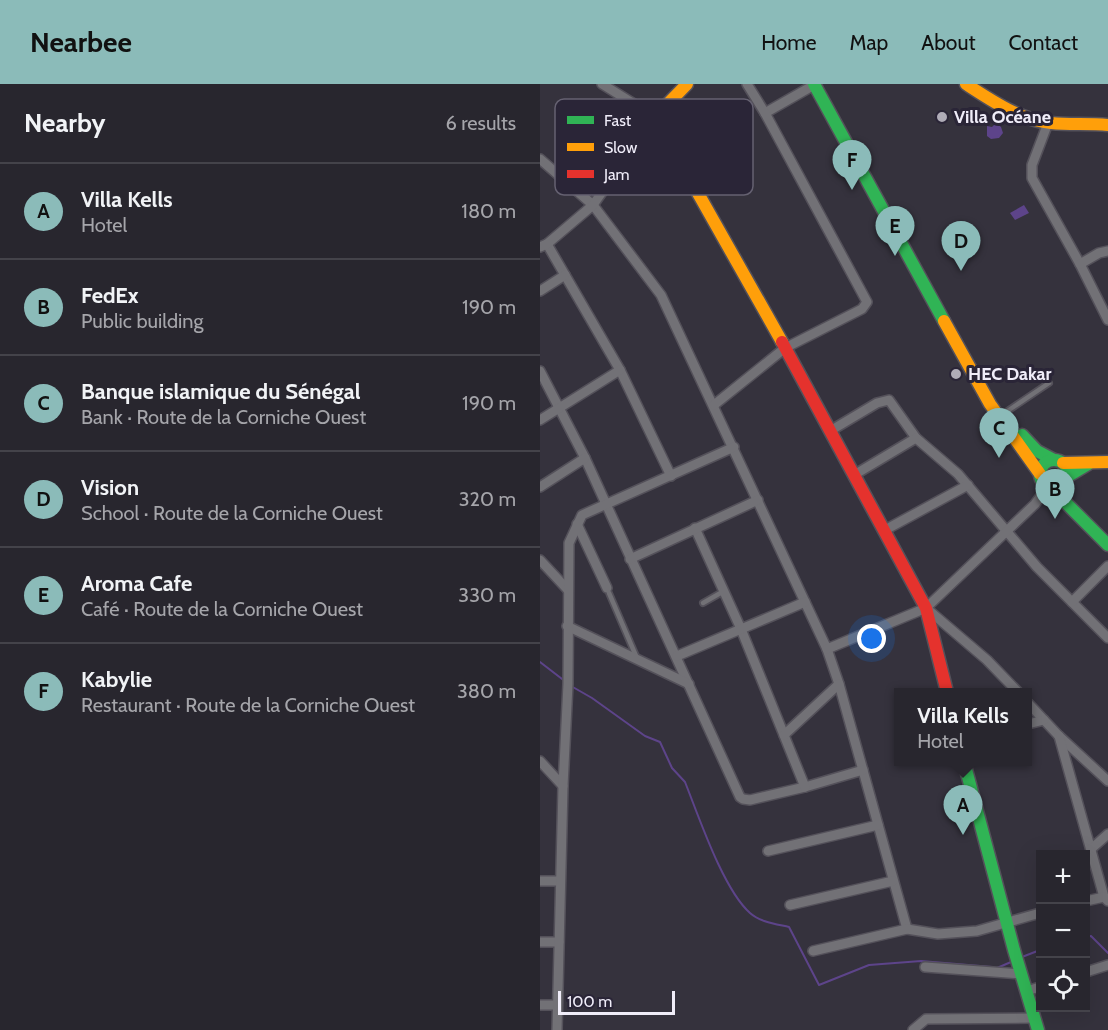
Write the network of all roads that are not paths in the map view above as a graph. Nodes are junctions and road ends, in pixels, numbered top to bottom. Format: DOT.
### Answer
graph roads {
  1 [pos="602,84"];
  2 [pos="687,84"];
  3 [pos="747,84"];
  4 [pos="814,84"];
  5 [pos="826,84"];
  6 [pos="966,84"];
  7 [pos="626,99"];
  8 [pos="672,99"];
  9 [pos="765,113"];
  10 [pos="1048,123"];
  11 [pos="1108,124"];
  12 [pos="540,159"];
  13 [pos="555,172"];
  14 [pos="581,195"];
  15 [pos="600,195"];
  16 [pos="699,195"];
  17 [pos="593,205"];
  18 [pos="543,246"];
  19 [pos="1108,251"];
  20 [pos="1080,264"];
  21 [pos="565,274"];
  22 [pos="540,291"];
  23 [pos="1108,320"];
  24 [pos="785,348"];
  25 [pos="620,370"];
  26 [pos="540,371"];
  27 [pos="1049,383"];
  28 [pos="714,405"];
  29 [pos="560,408"];
  30 [pos="1006,412"];
  31 [pos="540,420"];
  32 [pos="830,431"];
  33 [pos="916,438"];
  34 [pos="734,447"];
  35 [pos="585,458"];
  36 [pos="1059,461"];
  37 [pos="1108,462"];
  38 [pos="1089,463"];
  39 [pos="1040,474"];
  40 [pos="854,475"];
  41 [pos="671,476"];
  42 [pos="1067,478"];
  43 [pos="968,485"];
  44 [pos="540,487"];
  45 [pos="1049,487"];
  46 [pos="758,500"];
  47 [pos="606,504"];
  48 [pos="577,524"];
  49 [pos="695,528"];
  50 [pos="885,530"];
  51 [pos="1006,530"];
  52 [pos="1108,534"];
  53 [pos="1108,545"];
  54 [pos="540,560"];
  55 [pos="630,560"];
  56 [pos="1108,566"];
  57 [pos="568,590"];
  58 [pos="608,591"];
  59 [pos="724,591"];
  60 [pos="805,602"];
  61 [pos="1072,602"];
  62 [pos="703,603"];
  63 [pos="926,608"];
  64 [pos="567,626"];
  65 [pos="741,629"];
  66 [pos="1108,638"];
  67 [pos="827,648"];
  68 [pos="676,656"];
  69 [pos="637,659"];
  70 [pos="689,684"];
  71 [pos="839,684"];
  72 [pos="946,688"];
  73 [pos="1013,688"];
  74 [pos="1032,707"];
  75 [pos="1044,720"];
  76 [pos="1032,723"];
  77 [pos="784,735"];
  78 [pos="1059,736"];
  79 [pos="540,761"];
  80 [pos="965,766"];
  81 [pos="863,770"];
  82 [pos="1108,782"];
  83 [pos="563,786"];
  84 [pos="805,787"];
  85 [pos="878,825"];
  86 [pos="1108,834"];
  87 [pos="1091,849"];
  88 [pos="768,851"];
  89 [pos="893,880"];
  90 [pos="540,881"];
  91 [pos="560,881"];
  92 [pos="1106,899"];
  93 [pos="1090,901"];
  94 [pos="790,905"];
  95 [pos="1036,914"];
  96 [pos="1006,921"];
  97 [pos="907,929"];
  98 [pos="540,942"];
  99 [pos="559,942"];
  100 [pos="813,951"];
  101 [pos="1108,965"];
  102 [pos="925,967"];
  103 [pos="1090,971"];
  104 [pos="1020,972"];
  105 [pos="1036,988"];
  106 [pos="1026,991"];
  107 [pos="540,1005"];
  108 [pos="557,1005"];
  109 [pos="1036,1024"];
  110 [pos="557,1030"];
  111 [pos="913,1030"];
  1 -- 7 [label="street"];
  2 -- 8 [label="main road"];
  3 -- 9 [label="street"];
  4 -- 9 [label="street"];
  4 -- 39 [label="main road"];
  5 -- 30 [label="main road"];
  6 -- 10 [label="main road"];
  9 -- 24 [label="street"];
  10 -- 11 [label="main road"];
  10 -- 20 [label="street"];
  12 -- 13 [label="street"];
  14 -- 17 [label="street"];
  15 -- 17 [label="street"];
  16 -- 24 [label="main road"];
  17 -- 18 [label="street"];
  17 -- 28 [label="street"];
  18 -- 21 [label="street"];
  19 -- 20 [label="street"];
  20 -- 23 [label="street"];
  21 -- 22 [label="street"];
  21 -- 25 [label="street"];
  24 -- 28 [label="street"];
  24 -- 32 [label="main road"];
  25 -- 29 [label="street"];
  25 -- 41 [label="street"];
  26 -- 29 [label="street"];
  27 -- 30 [label="lane"];
  28 -- 34 [label="street"];
  29 -- 31 [label="street"];
  29 -- 35 [label="street"];
  30 -- 36 [label="main road"];
  32 -- 33 [label="street"];
  32 -- 40 [label="main road"];
  33 -- 40 [label="street"];
  33 -- 43 [label="street"];
  34 -- 41 [label="street"];
  34 -- 46 [label="street"];
  35 -- 44 [label="street"];
  35 -- 47 [label="street"];
  36 -- 38 [label="main road"];
  36 -- 39 [label="main road"];
  36 -- 42 [label="main road"];
  37 -- 38 [label="main road"];
  38 -- 42 [label="main road"];
  39 -- 45 [label="main road"];
  40 -- 50 [label="main road"];
  41 -- 47 [label="street"];
  42 -- 45 [label="main road"];
  42 -- 52 [label="main road"];
  43 -- 50 [label="street"];
  43 -- 51 [label="street"];
  45 -- 51 [label="street"];
  45 -- 53 [label="main road"];
  46 -- 49 [label="street"];
  46 -- 60 [label="street"];
  47 -- 48 [label="street"];
  47 -- 55 [label="street"];
  48 -- 57 [label="street"];
  48 -- 58 [label="street"];
  49 -- 55 [label="street"];
  49 -- 59 [label="street"];
  50 -- 63 [label="main road"];
  51 -- 61 [label="street"];
  51 -- 63 [label="street"];
  54 -- 57 [label="street"];
  55 -- 68 [label="street"];
  56 -- 61 [label="street"];
  57 -- 64 [label="street"];
  58 -- 69 [label="lane"];
  59 -- 62 [label="lane"];
  59 -- 65 [label="street"];
  60 -- 65 [label="street"];
  60 -- 67 [label="street"];
  61 -- 66 [label="street"];
  63 -- 67 [label="street"];
  63 -- 72 [label="main road"];
  63 -- 73 [label="street"];
  64 -- 69 [label="street"];
  64 -- 83 [label="street"];
  65 -- 68 [label="street"];
  65 -- 77 [label="street"];
  67 -- 71 [label="street"];
  68 -- 70 [label="street"];
  69 -- 70 [label="street"];
  70 -- 84 [label="street"];
  71 -- 77 [label="street"];
  71 -- 81 [label="street"];
  74 -- 75 [label="street"];
  75 -- 76 [label="street"];
  75 -- 78 [label="street"];
  77 -- 84 [label="street"];
  78 -- 82 [label="street"];
  78 -- 87 [label="street"];
  79 -- 83 [label="street"];
  80 -- 96 [label="main road"];
  81 -- 84 [label="street"];
  81 -- 85 [label="street"];
  83 -- 91 [label="street"];
  85 -- 88 [label="street"];
  85 -- 89 [label="street"];
  86 -- 87 [label="street"];
  87 -- 92 [label="street"];
  89 -- 94 [label="street"];
  89 -- 97 [label="street"];
  90 -- 91 [label="street"];
  91 -- 99 [label="street"];
  92 -- 93 [label="street"];
  95 -- 96 [label="street"];
  96 -- 97 [label="street"];
  96 -- 104 [label="main road"];
  97 -- 100 [label="street"];
  98 -- 99 [label="street"];
  99 -- 108 [label="street"];
  101 -- 103 [label="street"];
  102 -- 104 [label="street"];
  104 -- 106 [label="main road"];
  105 -- 106 [label="street"];
  106 -- 109 [label="main road"];
  107 -- 108 [label="street"];
  108 -- 110 [label="street"];
  109 -- 111 [label="street"];
}
